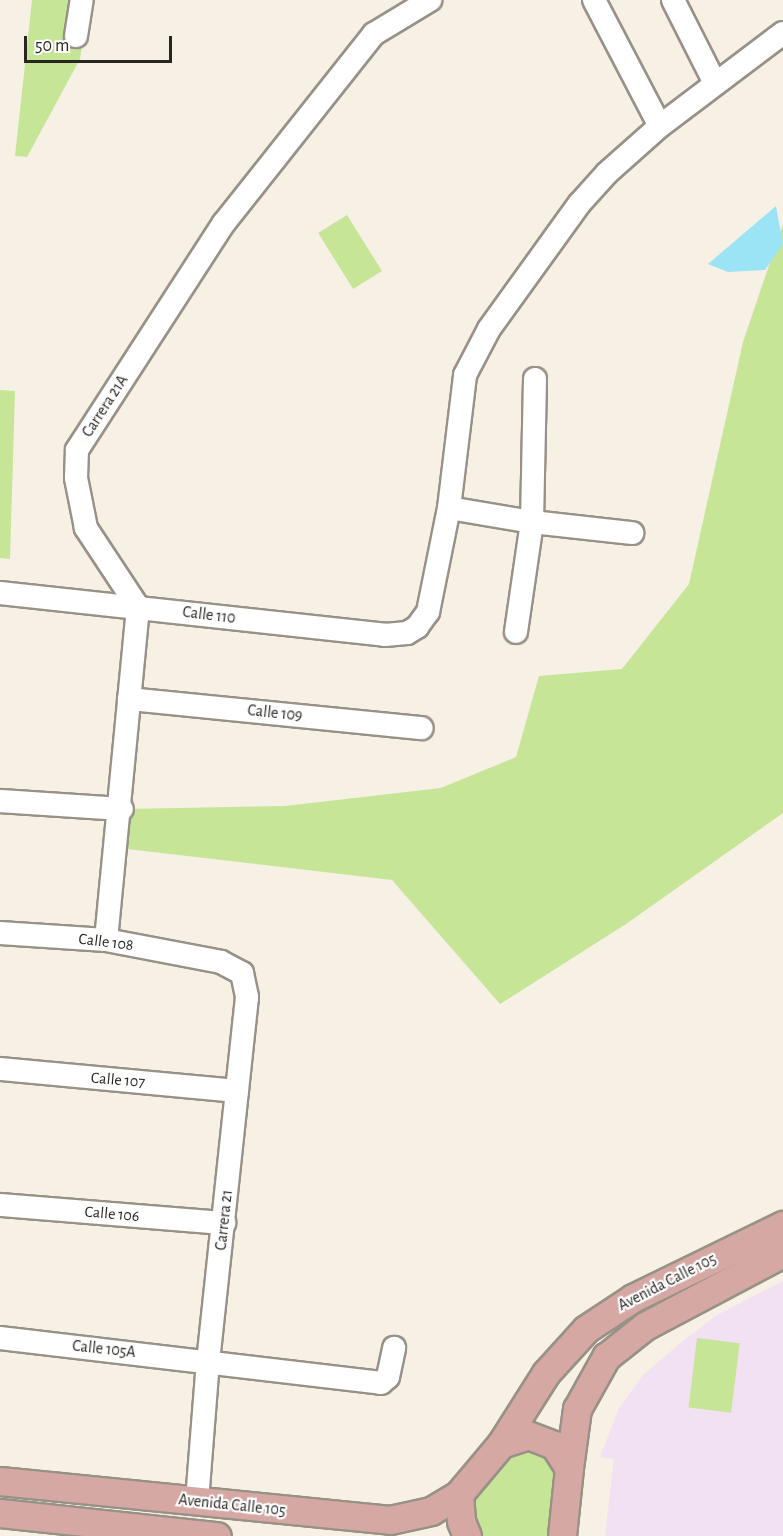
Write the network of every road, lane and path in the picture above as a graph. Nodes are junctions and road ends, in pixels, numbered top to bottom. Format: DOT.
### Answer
graph roads {
  1 [pos="82,0"];
  2 [pos="430,0"];
  3 [pos="594,0"];
  4 [pos="673,0"];
  5 [pos="783,33"];
  6 [pos="76,36"];
  7 [pos="715,83"];
  8 [pos="660,126"];
  9 [pos="535,379"];
  10 [pos="449,508"];
  11 [pos="532,522"];
  12 [pos="632,533"];
  13 [pos="0,592"];
  14 [pos="138,607"];
  15 [pos="516,632"];
  16 [pos="129,699"];
  17 [pos="422,728"];
  18 [pos="0,801"];
  19 [pos="122,809"];
  20 [pos="0,933"];
  21 [pos="106,940"];
  22 [pos="211,961"];
  23 [pos="0,1068"];
  24 [pos="237,1091"];
  25 [pos="0,1205"];
  26 [pos="224,1224"];
  27 [pos="783,1225"];
  28 [pos="783,1253"];
  29 [pos="0,1338"];
  30 [pos="394,1348"];
  31 [pos="208,1361"];
  32 [pos="501,1444"];
  33 [pos="569,1468"];
  34 [pos="0,1481"];
  35 [pos="459,1494"];
  36 [pos="197,1501"];
  37 [pos="0,1513"];
  38 [pos="200,1535"];
  39 [pos="563,1535"];
  40 [pos="467,1536"];
  1 -- 6 [label="street"];
  2 -- 14 [label="street, Carrera 21A"];
  3 -- 8 [label="street"];
  4 -- 7 [label="street"];
  5 -- 7 [label="street"];
  7 -- 8 [label="street"];
  8 -- 10 [label="street"];
  9 -- 11 [label="street"];
  10 -- 11 [label="street"];
  10 -- 14 [label="street, Calle 110"];
  11 -- 12 [label="street"];
  11 -- 15 [label="street"];
  13 -- 14 [label="street, Calle 110"];
  14 -- 16 [label="street"];
  16 -- 17 [label="street, Calle 109"];
  16 -- 19 [label="street"];
  18 -- 19 [label="street"];
  19 -- 21 [label="street"];
  20 -- 21 [label="street, Calle 108"];
  21 -- 22 [label="street, Calle 108"];
  22 -- 24 [label="street, Carrera 21"];
  23 -- 24 [label="street, Calle 107"];
  24 -- 26 [label="street, Carrera 21"];
  25 -- 26 [label="street, Calle 106"];
  26 -- 31 [label="street, Carrera 21"];
  27 -- 32 [label="main road, Avenida Calle 105"];
  28 -- 33 [label="main road, Avenida Calle 105"];
  29 -- 31 [label="street, Calle 105A"];
  30 -- 31 [label="street, Calle 105A"];
  31 -- 36 [label="street, Carrera 21"];
  32 -- 33 [label="main road"];
  32 -- 35 [label="main road, Avenida Calle 105"];
  33 -- 39 [label="main road, Avenida Calle 105"];
  34 -- 36 [label="main road, Avenida Calle 105"];
  35 -- 36 [label="main road, Avenida Calle 105"];
  35 -- 40 [label="main road"];
  37 -- 38 [label="main road, Avenida Calle 105"];
}
